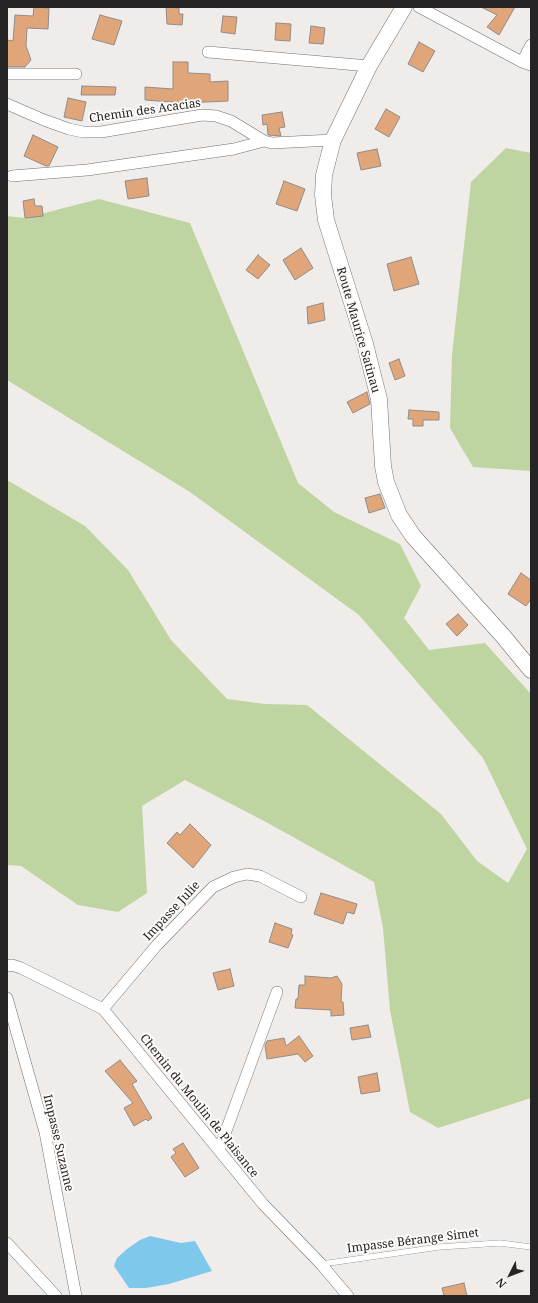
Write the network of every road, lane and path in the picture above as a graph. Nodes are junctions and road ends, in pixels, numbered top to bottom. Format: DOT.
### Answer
graph roads {
  1 [pos="404,7"];
  2 [pos="419,7"];
  3 [pos="531,45"];
  4 [pos="208,52"];
  5 [pos="526,63"];
  6 [pos="369,66"];
  7 [pos="7,74"];
  8 [pos="76,74"];
  9 [pos="7,104"];
  10 [pos="333,140"];
  11 [pos="264,141"];
  12 [pos="12,176"];
  13 [pos="531,670"];
  14 [pos="301,897"];
  15 [pos="7,966"];
  16 [pos="278,992"];
  17 [pos="7,998"];
  18 [pos="103,1009"];
  19 [pos="219,1150"];
  20 [pos="7,1243"];
  21 [pos="531,1247"];
  22 [pos="322,1264"];
  23 [pos="56,1296"];
  24 [pos="76,1296"];
  25 [pos="348,1296"];
  1 -- 6 [label="main road, Route Maurice Satinau"];
  2 -- 5 [label="street"];
  3 -- 5 [label="street"];
  4 -- 6 [label="street"];
  6 -- 10 [label="main road, Route Maurice Satinau"];
  7 -- 8 [label="street"];
  9 -- 11 [label="street, Chemin des Acacias"];
  10 -- 11 [label="street, Chemin des Acacias"];
  10 -- 13 [label="main road, Route Maurice Satinau"];
  11 -- 12 [label="street"];
  14 -- 18 [label="street, Impasse Julie"];
  15 -- 18 [label="street, Chemin du Moulin de Plaisance"];
  16 -- 19 [label="street"];
  17 -- 24 [label="street, Impasse Suzanne"];
  18 -- 19 [label="street, Chemin du Moulin de Plaisance"];
  19 -- 22 [label="street, Chemin du Moulin de Plaisance"];
  20 -- 23 [label="street"];
  21 -- 22 [label="lane, Impasse Bérange Simet"];
  22 -- 25 [label="street, Chemin du Moulin de Plaisance"];
}
